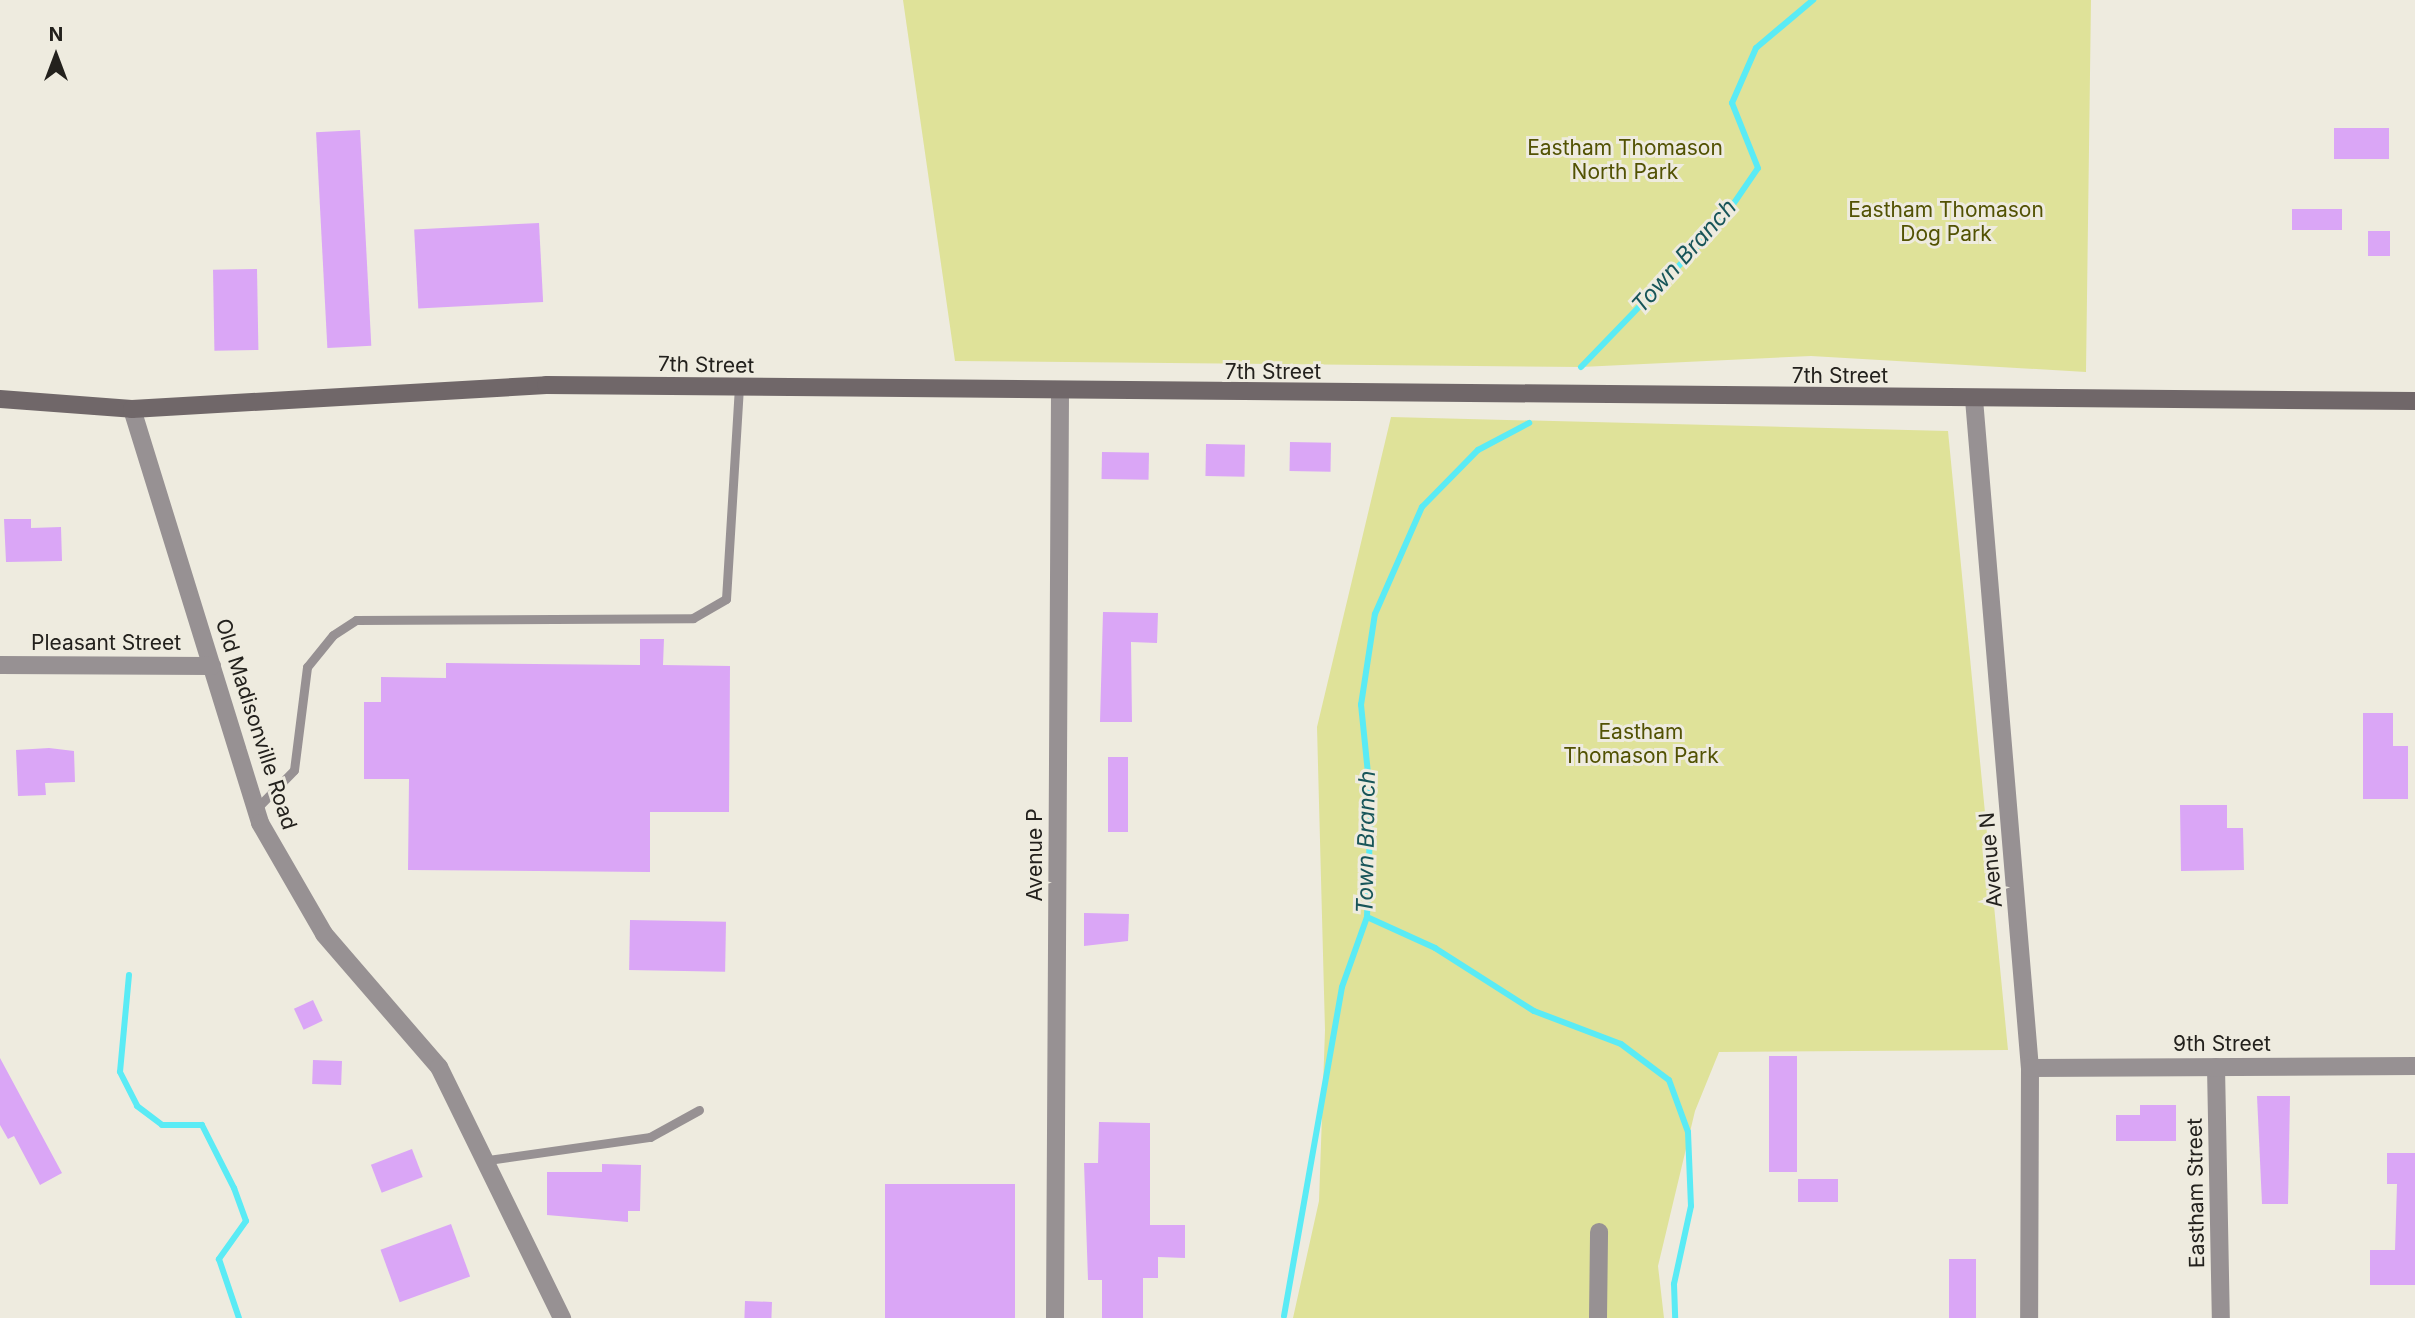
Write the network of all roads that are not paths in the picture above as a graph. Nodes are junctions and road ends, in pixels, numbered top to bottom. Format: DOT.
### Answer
graph roads {
  1 [pos="739,388"];
  2 [pos="1060,393"];
  3 [pos="0,399"];
  4 [pos="1974,399"];
  5 [pos="2415,401"];
  6 [pos="132,410"];
  7 [pos="0,665"];
  8 [pos="212,666"];
  9 [pos="256,809"];
  10 [pos="2415,1066"];
  11 [pos="2216,1067"];
  12 [pos="2030,1068"];
  13 [pos="699,1110"];
  14 [pos="488,1160"];
  15 [pos="1600,1232"];
  16 [pos="562,1318"];
  17 [pos="1055,1318"];
  18 [pos="1598,1318"];
  19 [pos="2029,1318"];
  20 [pos="2221,1318"];
  1 -- 2 [label="street, 7th Street"];
  1 -- 6 [label="street, 7th Street"];
  1 -- 9 [label="lane"];
  2 -- 4 [label="street, 7th Street"];
  2 -- 17 [label="street, Avenue P"];
  3 -- 6 [label="street"];
  4 -- 5 [label="street, 7th Street"];
  4 -- 12 [label="street, Avenue N"];
  6 -- 8 [label="street, Old Madisonville Road"];
  7 -- 8 [label="street, Pleasant Street"];
  8 -- 9 [label="street, Old Madisonville Road"];
  9 -- 14 [label="street, Old Madisonville Road"];
  10 -- 11 [label="street, 9th Street"];
  11 -- 12 [label="street, 9th Street"];
  11 -- 20 [label="street, Eastham Street"];
  12 -- 19 [label="street, Avenue N"];
  13 -- 14 [label="lane"];
  14 -- 16 [label="street, Old Madisonville Road"];
  15 -- 18 [label="street"];
}
